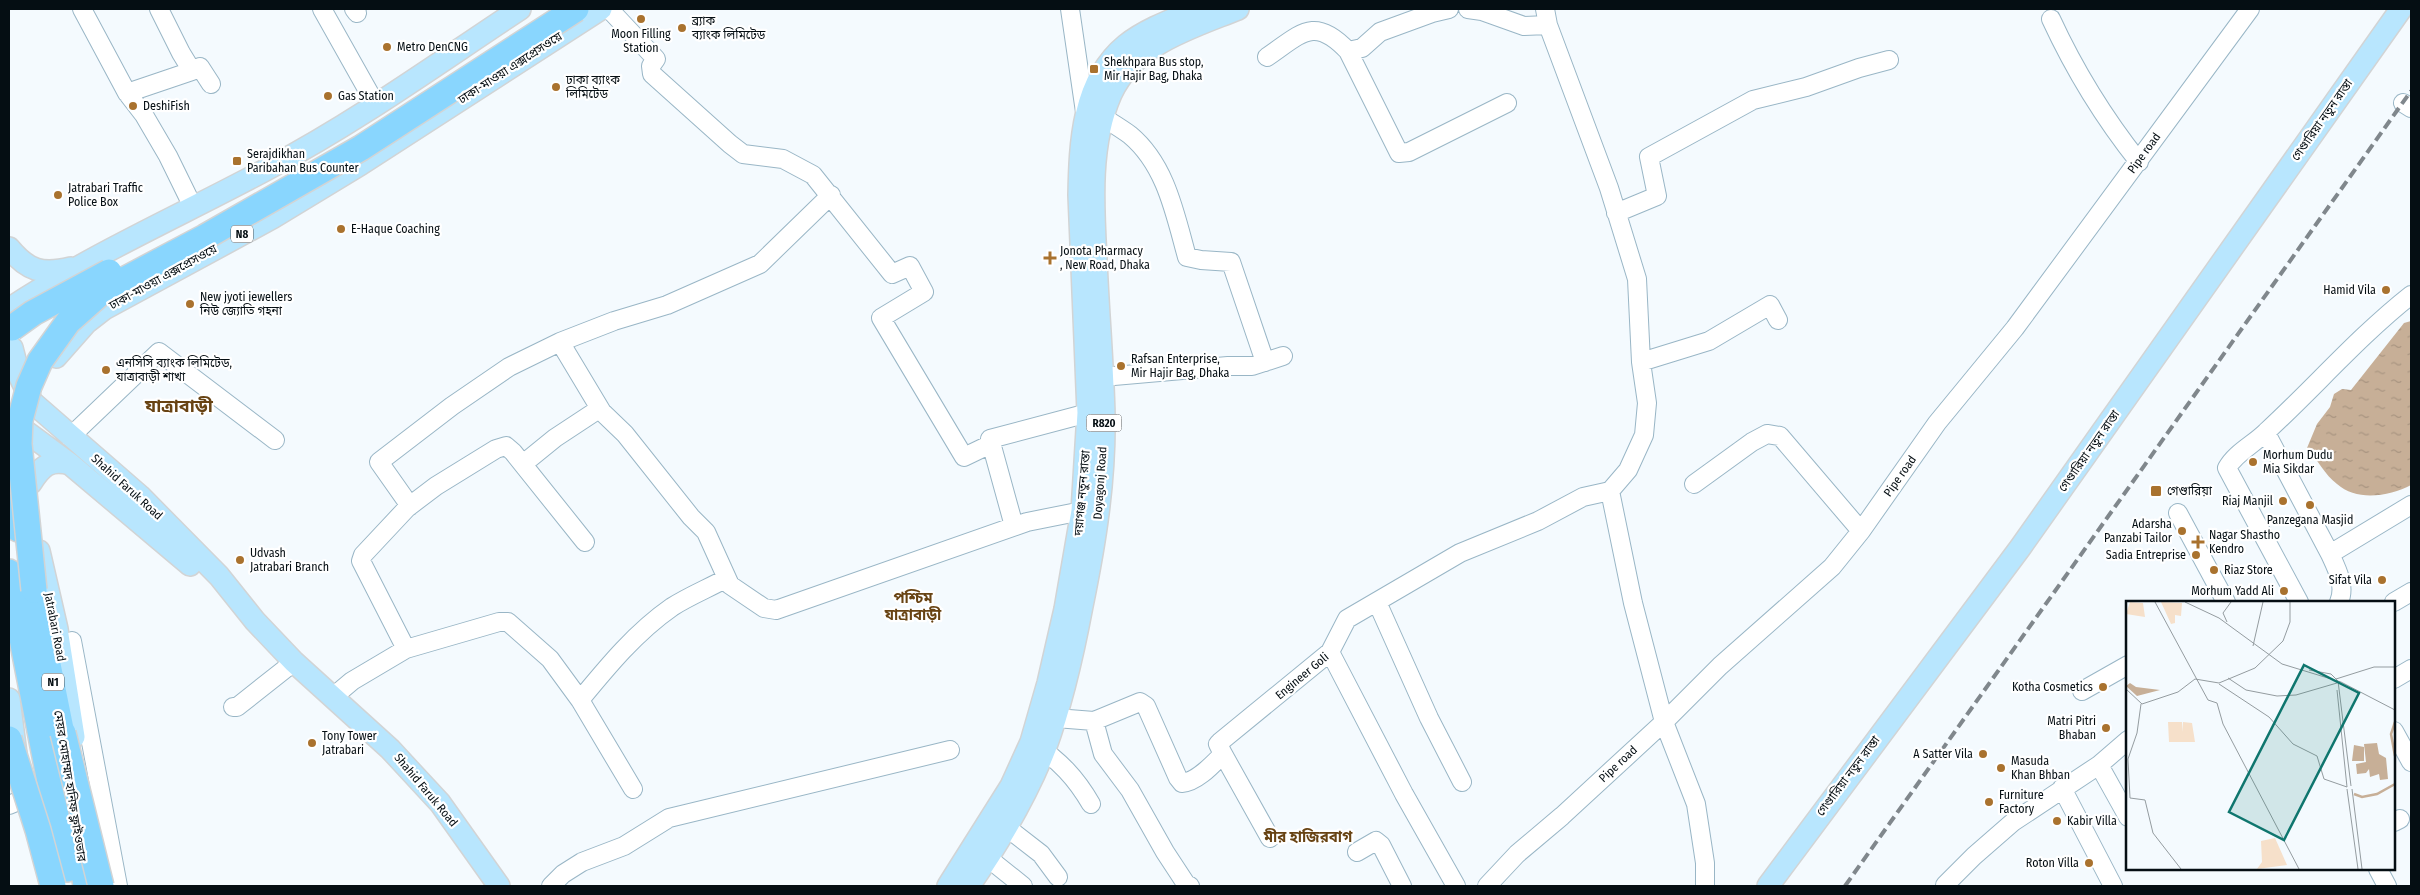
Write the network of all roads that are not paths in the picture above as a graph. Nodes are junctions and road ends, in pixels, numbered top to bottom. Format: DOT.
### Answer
graph roads {
  1 [pos="82,9"];
  2 [pos="159,9"];
  3 [pos="322,9"];
  4 [pos="520,9"];
  5 [pos="548,9"];
  6 [pos="576,9"];
  7 [pos="601,9"];
  8 [pos="609,9"];
  9 [pos="1070,9"];
  10 [pos="1238,9"];
  11 [pos="1449,9"];
  12 [pos="1468,9"];
  13 [pos="2250,9"];
  14 [pos="2401,9"];
  15 [pos="1187,11"];
  16 [pos="1430,11"];
  17 [pos="1546,17"];
  18 [pos="2051,20"];
  19 [pos="1348,51"];
  20 [pos="1268,57"];
  21 [pos="1889,60"];
  22 [pos="192,71"];
  23 [pos="211,84"];
  24 [pos="127,93"];
  25 [pos="1508,103"];
  26 [pos="376,105"];
  27 [pos="1094,115"];
  28 [pos="2139,162"];
  29 [pos="831,195"];
  30 [pos="193,207"];
  31 [pos="1616,213"];
  32 [pos="9,248"];
  33 [pos="88,263"];
  34 [pos="2411,295"];
  35 [pos="9,309"];
  36 [pos="1778,320"];
  37 [pos="560,342"];
  38 [pos="10,344"];
  39 [pos="1282,356"];
  40 [pos="1265,362"];
  41 [pos="1641,362"];
  42 [pos="1094,377"];
  43 [pos="32,402"];
  44 [pos="602,412"];
  45 [pos="1088,413"];
  46 [pos="9,420"];
  47 [pos="9,430"];
  48 [pos="2266,433"];
  49 [pos="29,435"];
  50 [pos="70,437"];
  51 [pos="275,440"];
  52 [pos="991,444"];
  53 [pos="70,464"];
  54 [pos="523,464"];
  55 [pos="20,481"];
  56 [pos="1694,484"];
  57 [pos="1610,491"];
  58 [pos="410,506"];
  59 [pos="2411,506"];
  60 [pos="1082,511"];
  61 [pos="2178,513"];
  62 [pos="1014,526"];
  63 [pos="1861,530"];
  64 [pos="585,542"];
  65 [pos="38,548"];
  66 [pos="2330,554"];
  67 [pos="9,572"];
  68 [pos="727,578"];
  69 [pos="34,590"];
  70 [pos="2411,592"];
  71 [pos="2225,601"];
  72 [pos="2298,601"];
  73 [pos="2339,601"];
  74 [pos="2395,601"];
  75 [pos="1377,602"];
  76 [pos="255,621"];
  77 [pos="72,641"];
  78 [pos="406,649"];
  79 [pos="1330,652"];
  80 [pos="294,662"];
  81 [pos="2126,666"];
  82 [pos="2411,670"];
  83 [pos="2395,678"];
  84 [pos="2082,691"];
  85 [pos="332,697"];
  86 [pos="9,699"];
  87 [pos="580,700"];
  88 [pos="233,707"];
  89 [pos="1047,718"];
  90 [pos="1094,722"];
  91 [pos="1664,722"];
  92 [pos="63,733"];
  93 [pos="9,739"];
  94 [pos="2400,740"];
  95 [pos="2126,742"];
  96 [pos="1038,746"];
  97 [pos="950,750"];
  98 [pos="1223,754"];
  99 [pos="2411,762"];
  100 [pos="2098,765"];
  101 [pos="1462,782"];
  102 [pos="2062,788"];
  103 [pos="633,789"];
  104 [pos="15,802"];
  105 [pos="1091,804"];
  106 [pos="2126,814"];
  107 [pos="999,822"];
  108 [pos="1270,838"];
  109 [pos="981,852"];
  110 [pos="1357,852"];
  111 [pos="1058,877"];
  112 [pos="1945,885"];
  113 [pos="44,886"];
  114 [pos="53,886"];
  115 [pos="70,886"];
  116 [pos="86,886"];
  117 [pos="100,886"];
  118 [pos="118,886"];
  119 [pos="499,886"];
  120 [pos="550,886"];
  121 [pos="948,886"];
  122 [pos="969,886"];
  123 [pos="1023,886"];
  124 [pos="1190,886"];
  125 [pos="1402,886"];
  126 [pos="1456,886"];
  127 [pos="1487,886"];
  128 [pos="1705,886"];
  129 [pos="1768,886"];
  130 [pos="2113,886"];
  1 -- 24 [label="street"];
  2 -- 22 [label="street"];
  3 -- 26 [label="street"];
  4 -- 26 [label="main road"];
  5 -- 38 [label="highway, bridge"];
  6 -- 69 [label="highway, bridge"];
  7 -- 43 [label="main road, ঢাকা-মাওয়া এক্সপ্রেসওয়ে / N8"];
  8 -- 29 [label="street"];
  9 -- 27 [label="street"];
  10 -- 27 [label="main road, R820"];
  11 -- 16 [label="street"];
  12 -- 17 [label="street"];
  13 -- 28 [label="street, Pipe road"];
  14 -- 129 [label="main road, গেণ্ডারিয়া নতুন রাস্তা"];
  15 -- 27 [label="main road, দয়াগঞ্জ নতুন রাস্তা / R820"];
  16 -- 19 [label="street"];
  17 -- 31 [label="street"];
  18 -- 28 [label="street"];
  19 -- 20 [label="street"];
  19 -- 25 [label="street"];
  21 -- 31 [label="street"];
  22 -- 23 [label="street"];
  22 -- 24 [label="street"];
  24 -- 30 [label="street"];
  26 -- 30 [label="main road"];
  27 -- 40 [label="street"];
  27 -- 42 [label="main road, দয়াগঞ্জ নতুন রাস্তা / R820"];
  28 -- 63 [label="street, Pipe road"];
  29 -- 37 [label="street"];
  29 -- 52 [label="street"];
  30 -- 33 [label="main road"];
  31 -- 41 [label="street"];
  32 -- 33 [label="main road"];
  33 -- 35 [label="main road"];
  34 -- 48 [label="street"];
  35 -- 38 [label="main road"];
  36 -- 41 [label="street"];
  37 -- 44 [label="street"];
  37 -- 58 [label="street"];
  38 -- 43 [label="main road, Shahid Faruk Road"];
  39 -- 40 [label="street"];
  40 -- 42 [label="street"];
  41 -- 57 [label="street"];
  42 -- 45 [label="main road, দয়াগঞ্জ নতুন রাস্তা / R820"];
  42 -- 89 [label="main road, Doyagonj Road / R820"];
  43 -- 49 [label="main road, ঢাকা-মাওয়া এক্সপ্রেসওয়ে / N8"];
  43 -- 50 [label="main road, Shahid Faruk Road"];
  44 -- 54 [label="street"];
  44 -- 68 [label="street"];
  45 -- 52 [label="street"];
  45 -- 60 [label="main road, দয়াগঞ্জ নতুন রাস্তা / R820"];
  46 -- 49 [label="main road, Shahid Faruk Road"];
  47 -- 65 [label="main road, Jatrabari Road"];
  48 -- 66 [label="street"];
  48 -- 72 [label="street"];
  49 -- 53 [label="main road, Shahid Faruk Road"];
  49 -- 55 [label="main road, ঢাকা-মাওয়া এক্সপ্রেসওয়ে / N8"];
  50 -- 51 [label="street"];
  50 -- 76 [label="main road, Shahid Faruk Road"];
  52 -- 62 [label="street"];
  53 -- 55 [label="main road"];
  53 -- 76 [label="main road, Shahid Faruk Road"];
  54 -- 58 [label="street"];
  54 -- 64 [label="street"];
  55 -- 65 [label="main road, ঢাকা-মাওয়া এক্সপ্রেসওয়ে / N8"];
  55 -- 69 [label="highway, মেয়র মোহাম্মদ হানিফ ফ্লাইওভার / N1, bridge"];
  56 -- 63 [label="street"];
  57 -- 75 [label="street, Engineer Goli"];
  57 -- 91 [label="street"];
  58 -- 78 [label="street"];
  59 -- 66 [label="street"];
  60 -- 62 [label="street"];
  60 -- 89 [label="main road, দয়াগঞ্জ নতুন রাস্তা / R820"];
  61 -- 71 [label="street"];
  62 -- 68 [label="street"];
  63 -- 91 [label="street, Pipe road"];
  65 -- 117 [label="main road, Jatrabari Road"];
  66 -- 73 [label="street"];
  67 -- 115 [label="highway, মেয়র মোহাম্মদ হানিফ ফ্লাইওভার / N1"];
  68 -- 87 [label="street"];
  69 -- 92 [label="highway, মেয়র মোহাম্মদ হানিফ ফ্লাইওভার / N1"];
  70 -- 74 [label="street"];
  75 -- 79 [label="street, Engineer Goli"];
  75 -- 101 [label="street"];
  76 -- 80 [label="main road, Shahid Faruk Road"];
  77 -- 118 [label="street"];
  78 -- 85 [label="street"];
  78 -- 87 [label="street"];
  79 -- 98 [label="street, Engineer Goli"];
  79 -- 126 [label="street"];
  80 -- 85 [label="main road, Shahid Faruk Road"];
  80 -- 88 [label="street"];
  81 -- 84 [label="street"];
  82 -- 83 [label="street"];
  85 -- 119 [label="main road, Shahid Faruk Road"];
  86 -- 104 [label="main road"];
  87 -- 103 [label="street"];
  89 -- 90 [label="street"];
  89 -- 96 [label="main road, দয়াগঞ্জ নতুন রাস্তা / R820"];
  90 -- 98 [label="street"];
  90 -- 124 [label="street"];
  91 -- 127 [label="street, Pipe road"];
  91 -- 128 [label="street"];
  92 -- 116 [label="highway, মেয়র মোহাম্মদ হানিফ ফ্লাইওভার / N1, bridge"];
  92 -- 117 [label="highway, bridge"];
  93 -- 114 [label="highway, bridge"];
  94 -- 99 [label="street"];
  95 -- 100 [label="street"];
  96 -- 105 [label="street"];
  96 -- 107 [label="main road, দয়াগঞ্জ নতুন রাস্তা / R820"];
  97 -- 120 [label="street"];
  98 -- 108 [label="street"];
  100 -- 102 [label="street"];
  100 -- 106 [label="street"];
  102 -- 112 [label="street"];
  102 -- 130 [label="street"];
  104 -- 113 [label="main road"];
  107 -- 109 [label="main road, দয়াগঞ্জ নতুন রাস্তা / R820"];
  107 -- 111 [label="street"];
  109 -- 121 [label="main road, দয়াগঞ্জ নতুন রাস্তা / R820"];
  109 -- 122 [label="main road, R820"];
  109 -- 123 [label="street"];
  110 -- 125 [label="street"];
}
